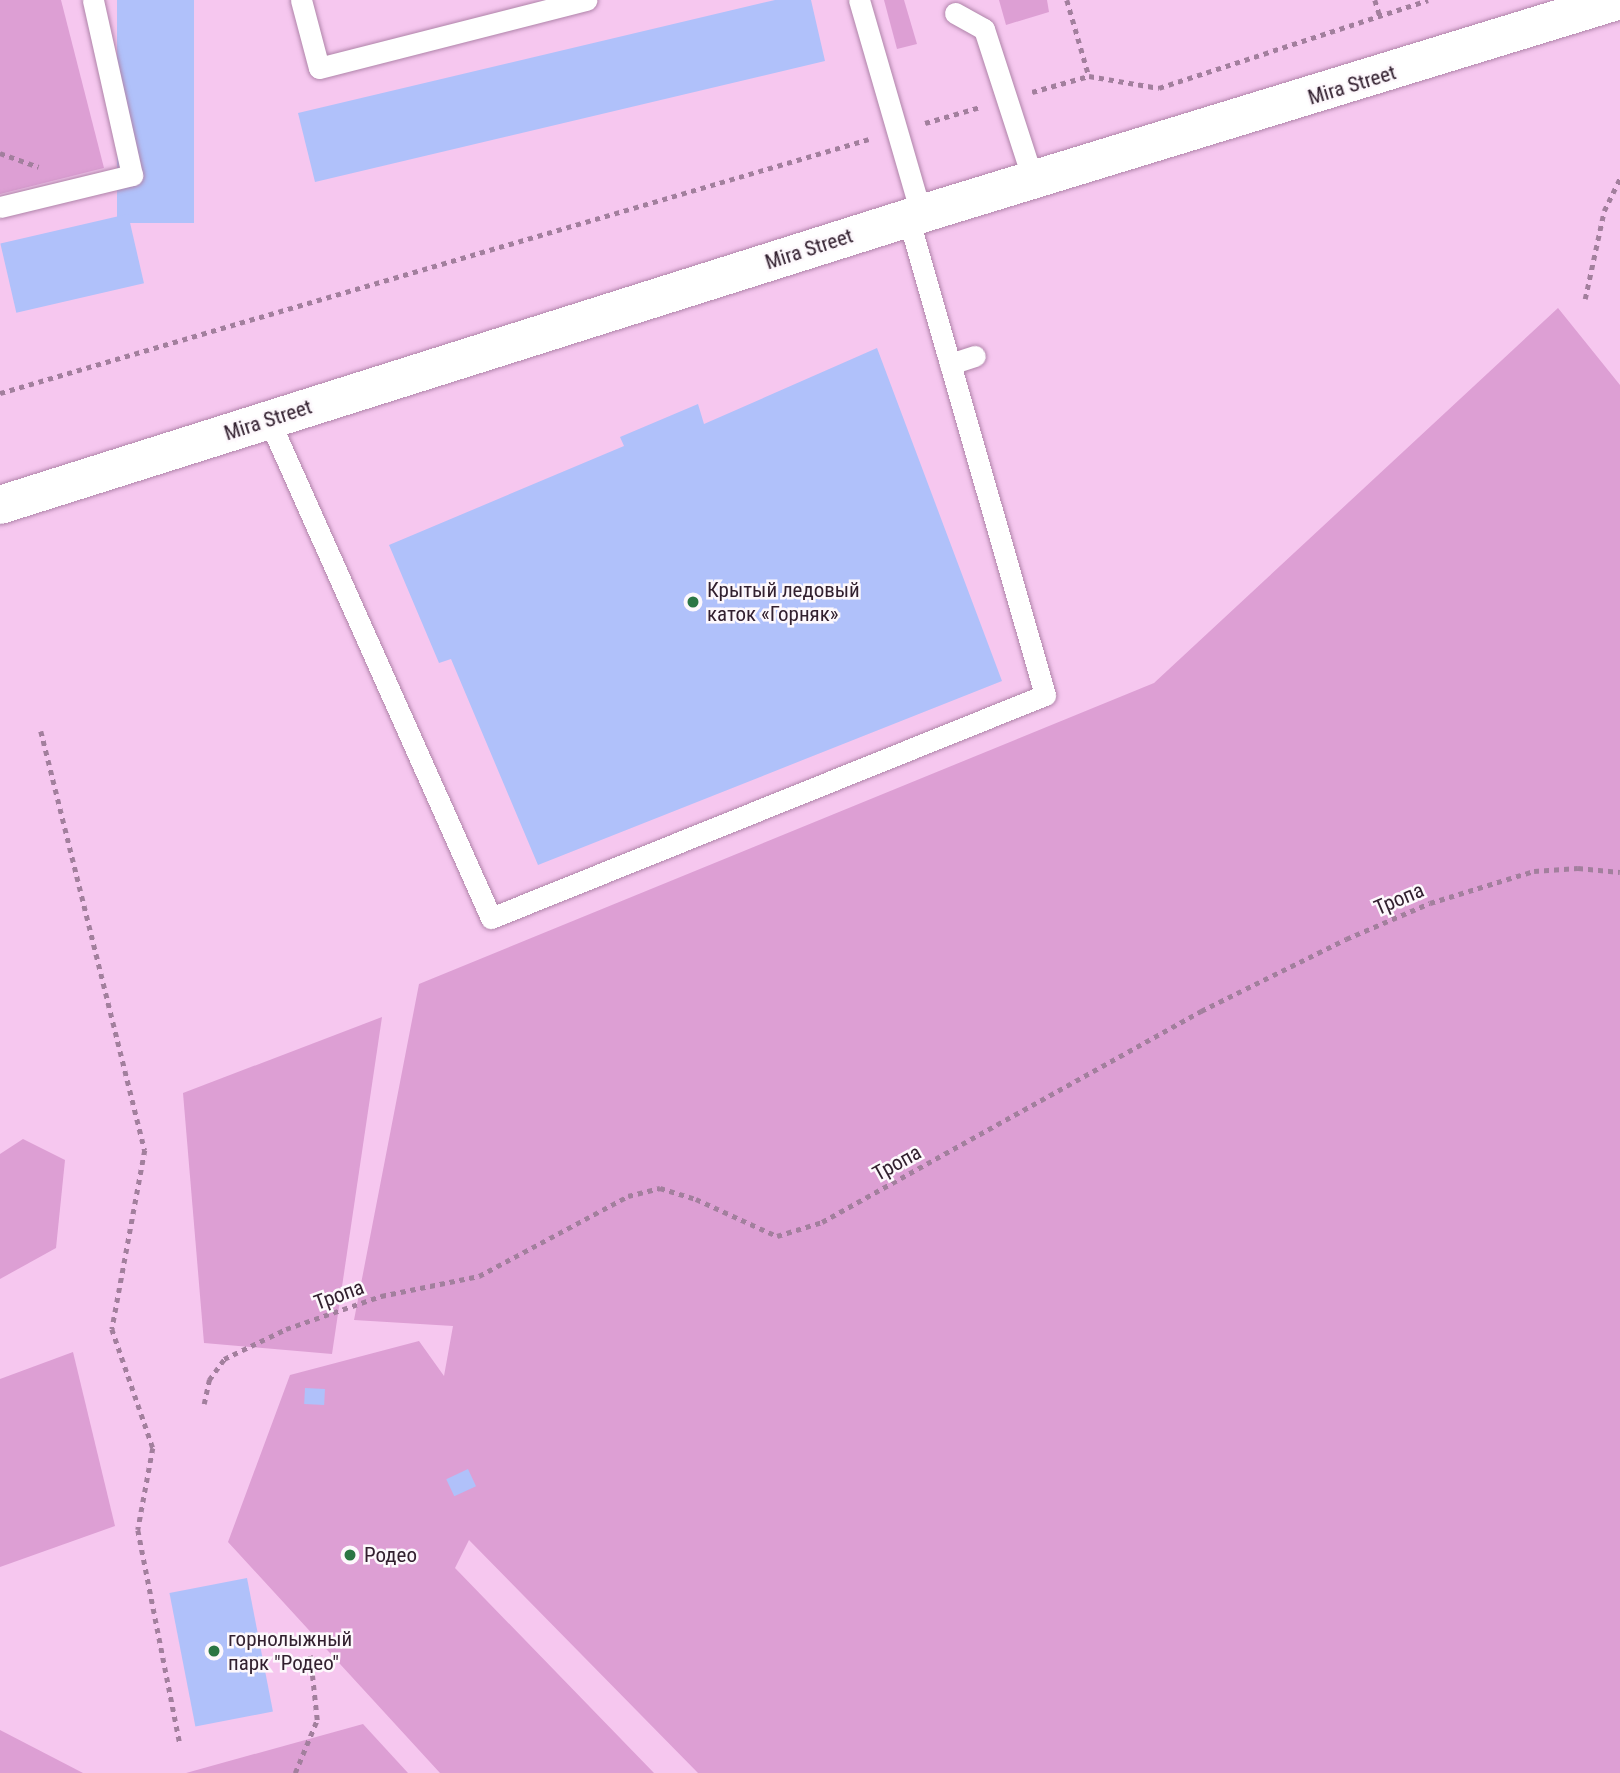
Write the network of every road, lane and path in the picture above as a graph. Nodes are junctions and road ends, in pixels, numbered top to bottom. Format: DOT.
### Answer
graph roads {
  1 [pos="93,0"];
  2 [pos="301,0"];
  3 [pos="586,0"];
  4 [pos="859,0"];
  5 [pos="1067,0"];
  6 [pos="1375,0"];
  7 [pos="1428,0"];
  8 [pos="1620,0"];
  9 [pos="955,13"];
  10 [pos="1380,16"];
  11 [pos="1089,76"];
  12 [pos="1005,100"];
  13 [pos="897,131"];
  14 [pos="1620,178"];
  15 [pos="1033,180"];
  16 [pos="0,206"];
  17 [pos="915,216"];
  18 [pos="1585,299"];
  19 [pos="975,356"];
  20 [pos="950,365"];
  21 [pos="0,393"];
  22 [pos="269,420"];
  23 [pos="0,505"];
  24 [pos="41,731"];
  25 [pos="1620,872"];
  26 [pos="204,1404"];
  27 [pos="310,1654"];
  28 [pos="180,1744"];
  29 [pos="295,1773"];
  1 -- 16 [label="lane"];
  2 -- 3 [label="lane"];
  4 -- 13 [label="lane"];
  5 -- 11 [label="path"];
  6 -- 10 [label="path"];
  7 -- 10 [label="path"];
  8 -- 15 [label="main road, Mira Street"];
  9 -- 12 [label="lane"];
  10 -- 11 [label="path"];
  11 -- 12 [label="path"];
  12 -- 13 [label="path"];
  12 -- 15 [label="lane"];
  13 -- 17 [label="lane"];
  13 -- 21 [label="path"];
  14 -- 18 [label="path"];
  15 -- 17 [label="main road, Mira Street"];
  17 -- 20 [label="lane"];
  17 -- 22 [label="main road, Mira Street"];
  19 -- 20 [label="lane"];
  20 -- 22 [label="lane"];
  22 -- 23 [label="main road, Mira Street"];
  24 -- 28 [label="path"];
  25 -- 26 [label="path, Тропа"];
  27 -- 29 [label="path"];
}
